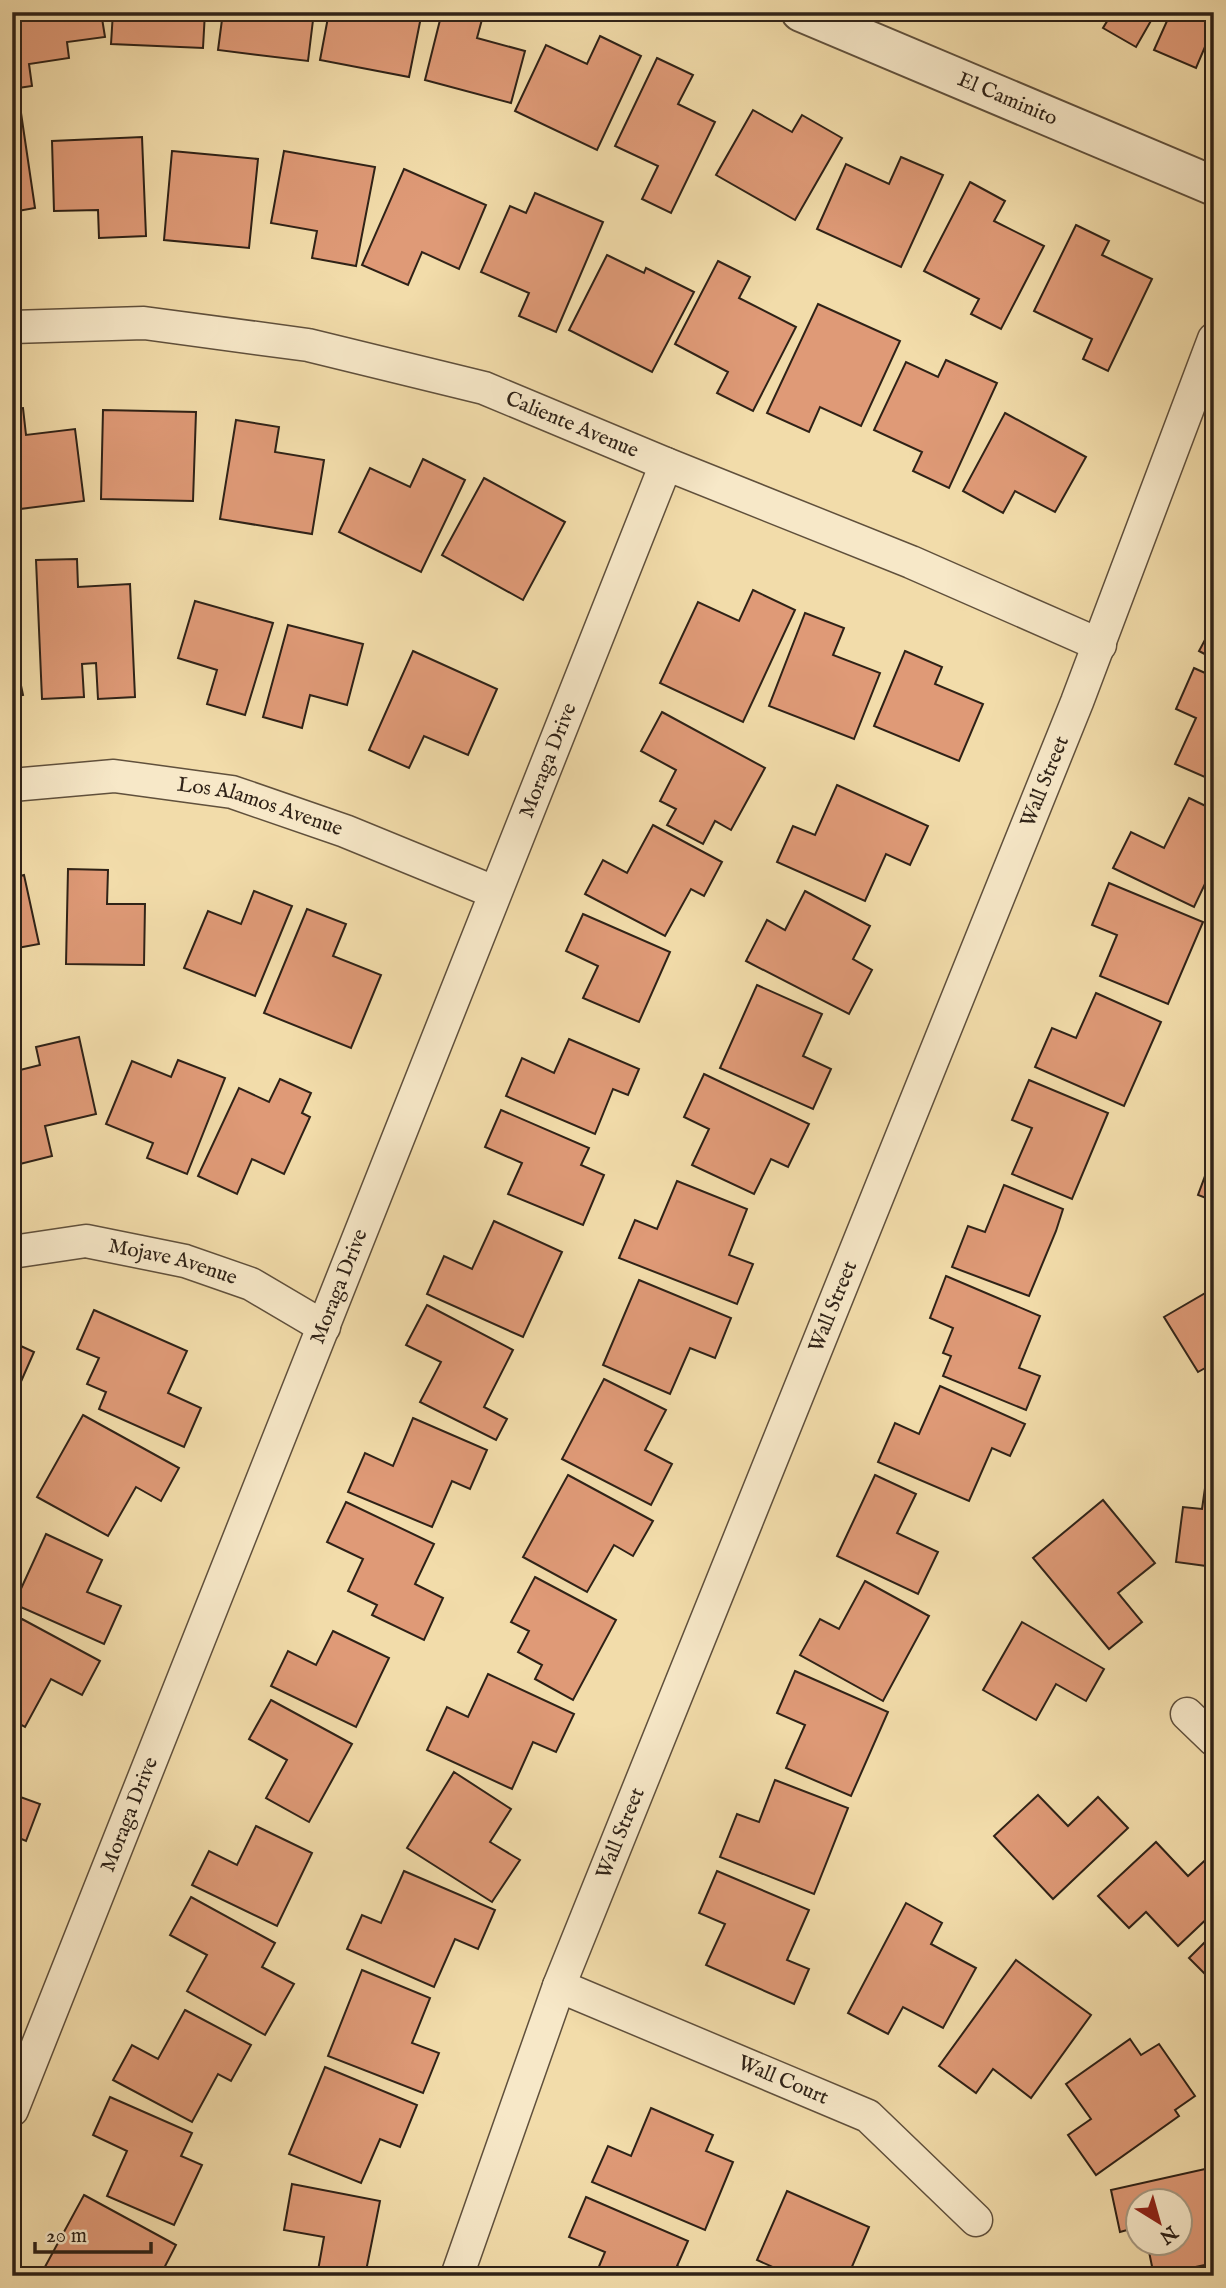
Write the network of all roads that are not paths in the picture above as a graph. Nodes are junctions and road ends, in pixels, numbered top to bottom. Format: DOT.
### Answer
graph roads {
  1 [pos="801,12"];
  2 [pos="1214,186"];
  3 [pos="12,327"];
  4 [pos="1214,339"];
  5 [pos="666,464"];
  6 [pos="1100,645"];
  7 [pos="12,785"];
  8 [pos="494,892"];
  9 [pos="12,1252"];
  10 [pos="324,1327"];
  11 [pos="1187,1714"];
  12 [pos="1214,1740"];
  13 [pos="559,1986"];
  14 [pos="12,2110"];
  15 [pos="976,2220"];
  16 [pos="457,2276"];
  1 -- 2 [label="street, El Caminito"];
  3 -- 5 [label="street, Caliente Avenue"];
  4 -- 6 [label="street, Wall Street"];
  5 -- 6 [label="street, Caliente Avenue"];
  5 -- 8 [label="street, Moraga Drive"];
  6 -- 13 [label="street, Wall Street"];
  7 -- 8 [label="street, Los Alamos Avenue"];
  8 -- 10 [label="street, Moraga Drive"];
  9 -- 10 [label="street, Mojave Avenue"];
  10 -- 14 [label="street, Moraga Drive"];
  11 -- 12 [label="street"];
  13 -- 15 [label="street, Wall Court"];
  13 -- 16 [label="street, Wall Street"];
}
